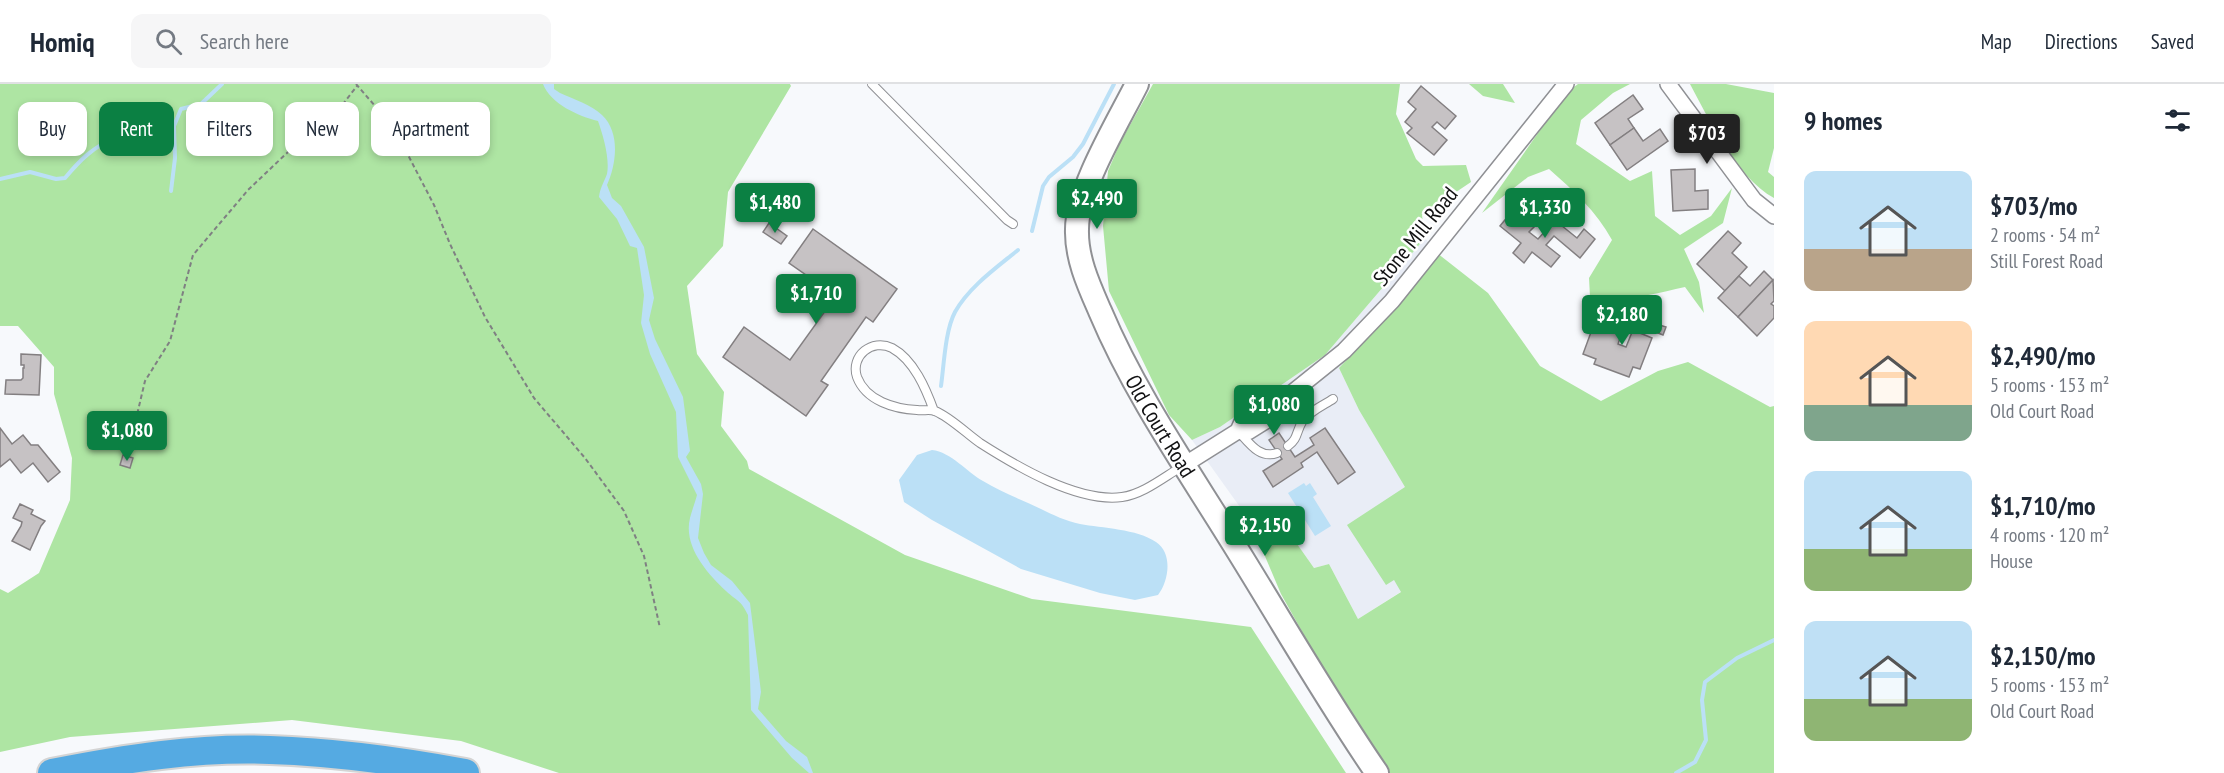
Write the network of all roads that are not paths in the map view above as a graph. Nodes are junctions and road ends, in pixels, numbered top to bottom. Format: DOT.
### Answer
graph roads {
  1 [pos="872,84"];
  2 [pos="1137,84"];
  3 [pos="1566,84"];
  4 [pos="1668,84"];
  5 [pos="1774,216"];
  6 [pos="1013,224"];
  7 [pos="1333,399"];
  8 [pos="934,411"];
  9 [pos="1238,431"];
  10 [pos="1288,446"];
  11 [pos="1277,453"];
  12 [pos="1184,465"];
  13 [pos="52,773"];
  14 [pos="465,773"];
  15 [pos="1377,773"];
  1 -- 6 [label="lane"];
  2 -- 12 [label="main road, Old Court Road"];
  3 -- 9 [label="street, Stone Mill Road"];
  4 -- 5 [label="street"];
  7 -- 10 [label="lane"];
  8 -- 8 [label="lane"];
  8 -- 12 [label="lane"];
  9 -- 11 [label="lane"];
  9 -- 12 [label="street, Stone Mill Road"];
  12 -- 15 [label="main road, Old Court Road"];
  13 -- 14 [label="highway"];
}
